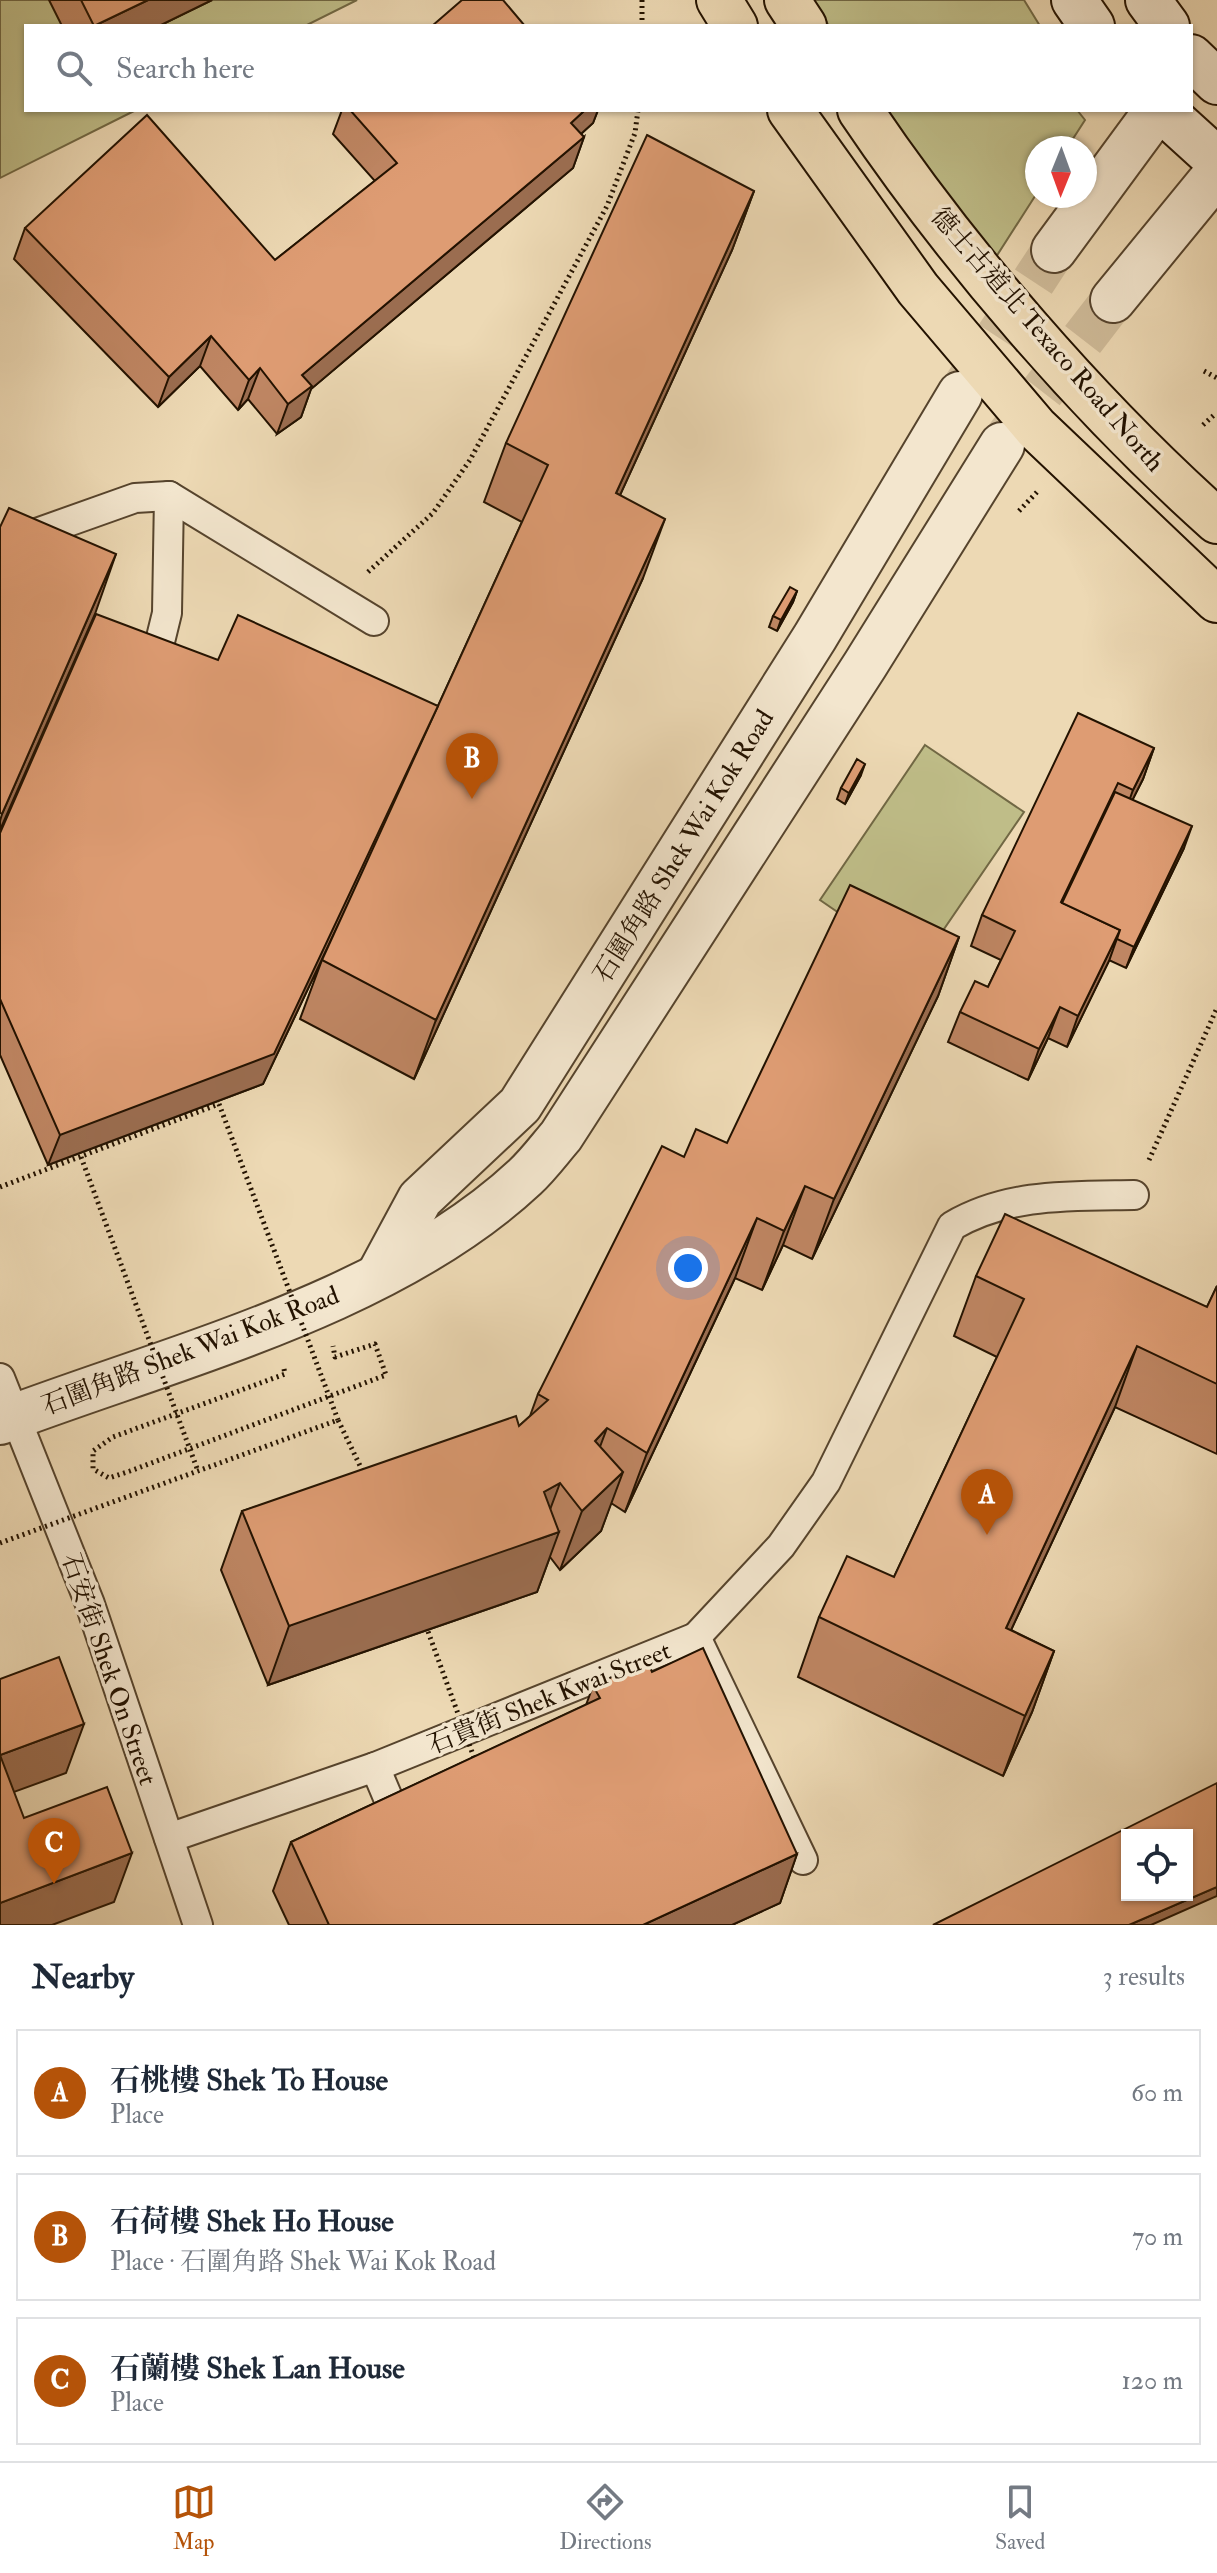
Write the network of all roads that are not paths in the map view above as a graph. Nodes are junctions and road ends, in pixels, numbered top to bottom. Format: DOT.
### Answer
graph roads {
  1 [pos="719,0"];
  2 [pos="787,0"];
  3 [pos="1074,0"];
  4 [pos="1148,0"];
  5 [pos="734,24"];
  6 [pos="803,24"];
  7 [pos="1091,24"];
  8 [pos="1166,24"];
  9 [pos="791,112"];
  10 [pos="861,112"];
  11 [pos="1158,112"];
  12 [pos="1162,112"];
  13 [pos="1217,160"];
  14 [pos="1217,173"];
  15 [pos="1054,250"];
  16 [pos="1113,300"];
  17 [pos="960,394"];
  18 [pos="1002,445"];
  19 [pos="169,496"];
  20 [pos="1217,521"];
  21 [pos="0,546"];
  22 [pos="1217,600"];
  23 [pos="374,621"];
  24 [pos="156,658"];
  25 [pos="1134,1195"];
  26 [pos="379,1275"];
  27 [pos="5,1406"];
  28 [pos="696,1637"];
  29 [pos="375,1767"];
  30 [pos="402,1831"];
  31 [pos="169,1838"];
  32 [pos="803,1860"];
  33 [pos="198,1925"];
  1 -- 5 [label="main road"];
  2 -- 6 [label="main road"];
  3 -- 7 [label="street"];
  4 -- 8 [label="street"];
  9 -- 22 [label="main road"];
  10 -- 20 [label="main road, 德士古道北 Texaco Road North"];
  11 -- 15 [label="street"];
  12 -- 13 [label="street"];
  14 -- 16 [label="street"];
  17 -- 26 [label="street, 石圍角路 Shek Wai Kok Road"];
  18 -- 26 [label="street, 石圍角路 Shek Wai Kok Road"];
  19 -- 21 [label="lane"];
  19 -- 23 [label="lane"];
  19 -- 24 [label="lane"];
  25 -- 28 [label="lane"];
  26 -- 27 [label="street, 石圍角路 Shek Wai Kok Road"];
  27 -- 31 [label="lane, 石安街 Shek On Street"];
  28 -- 29 [label="lane, 石貴街 Shek Kwai Street"];
  28 -- 32 [label="lane, 石貴街 Shek Kwai Street"];
  29 -- 30 [label="lane"];
  29 -- 31 [label="lane, 石貴街 Shek Kwai Street"];
  31 -- 33 [label="lane, 石安街 Shek On Street"];
}
